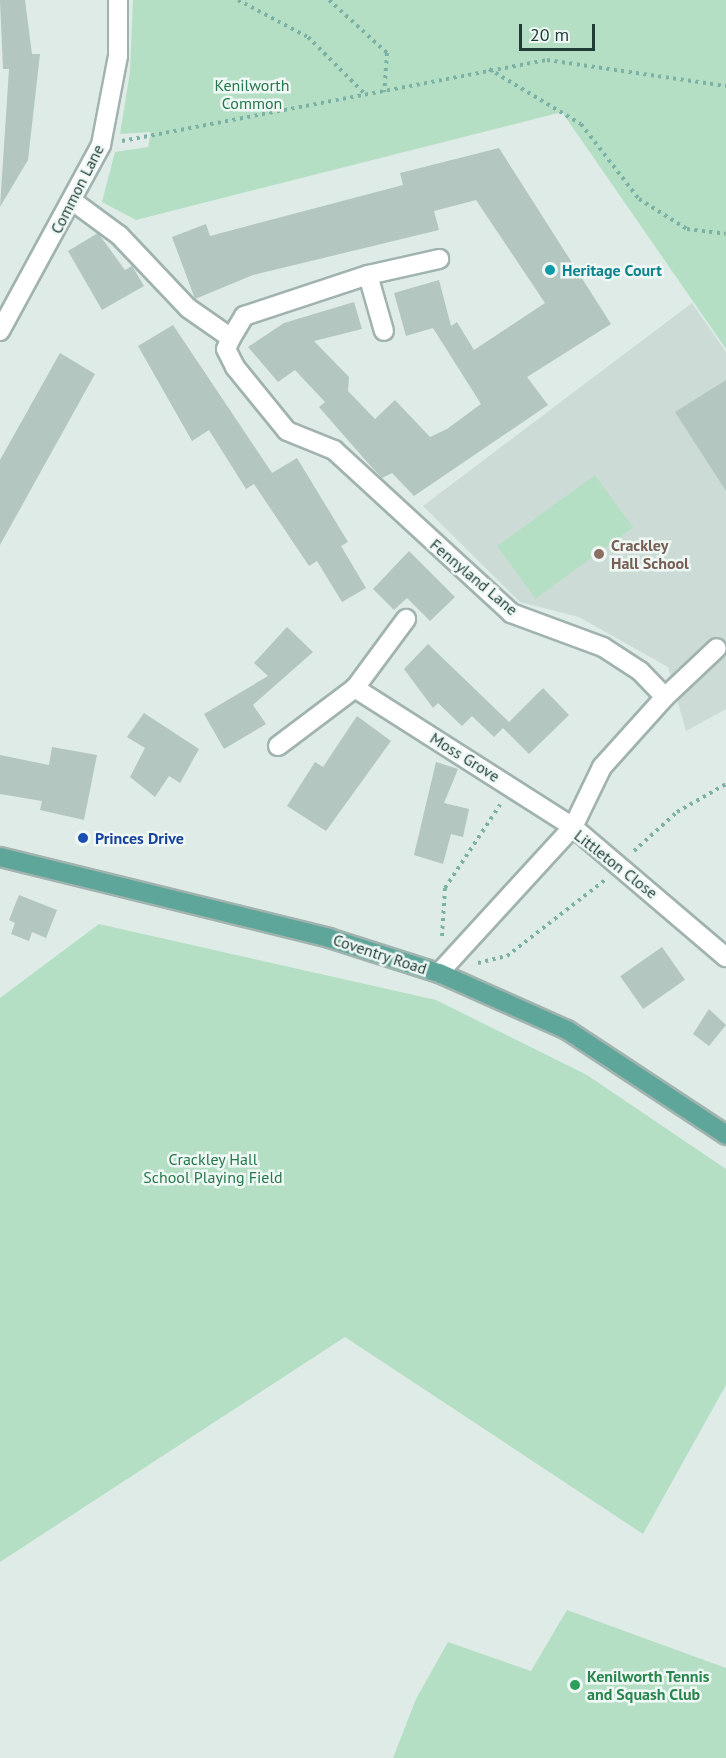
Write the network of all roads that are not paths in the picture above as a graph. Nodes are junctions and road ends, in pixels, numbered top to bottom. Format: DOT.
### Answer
graph roads {
  1 [pos="118,0"];
  2 [pos="74,202"];
  3 [pos="440,260"];
  4 [pos="368,275"];
  5 [pos="0,331"];
  6 [pos="384,331"];
  7 [pos="231,338"];
  8 [pos="406,619"];
  9 [pos="717,648"];
  10 [pos="355,688"];
  11 [pos="665,697"];
  12 [pos="278,746"];
  13 [pos="573,827"];
  14 [pos="0,857"];
  15 [pos="726,957"];
  16 [pos="439,973"];
  17 [pos="726,1135"];
  1 -- 2 [label="street, Common Lane"];
  2 -- 5 [label="street, Common Lane"];
  2 -- 7 [label="street"];
  3 -- 4 [label="street"];
  4 -- 6 [label="street"];
  4 -- 7 [label="street"];
  7 -- 11 [label="street, Fennyland Lane"];
  8 -- 10 [label="street"];
  9 -- 11 [label="street"];
  10 -- 12 [label="street"];
  10 -- 13 [label="street, Moss Grove"];
  11 -- 13 [label="street"];
  13 -- 15 [label="street, Littleton Close"];
  13 -- 16 [label="street, Littleton Close"];
  14 -- 16 [label="main road, Coventry Road"];
  16 -- 17 [label="main road, Coventry Road"];
}
